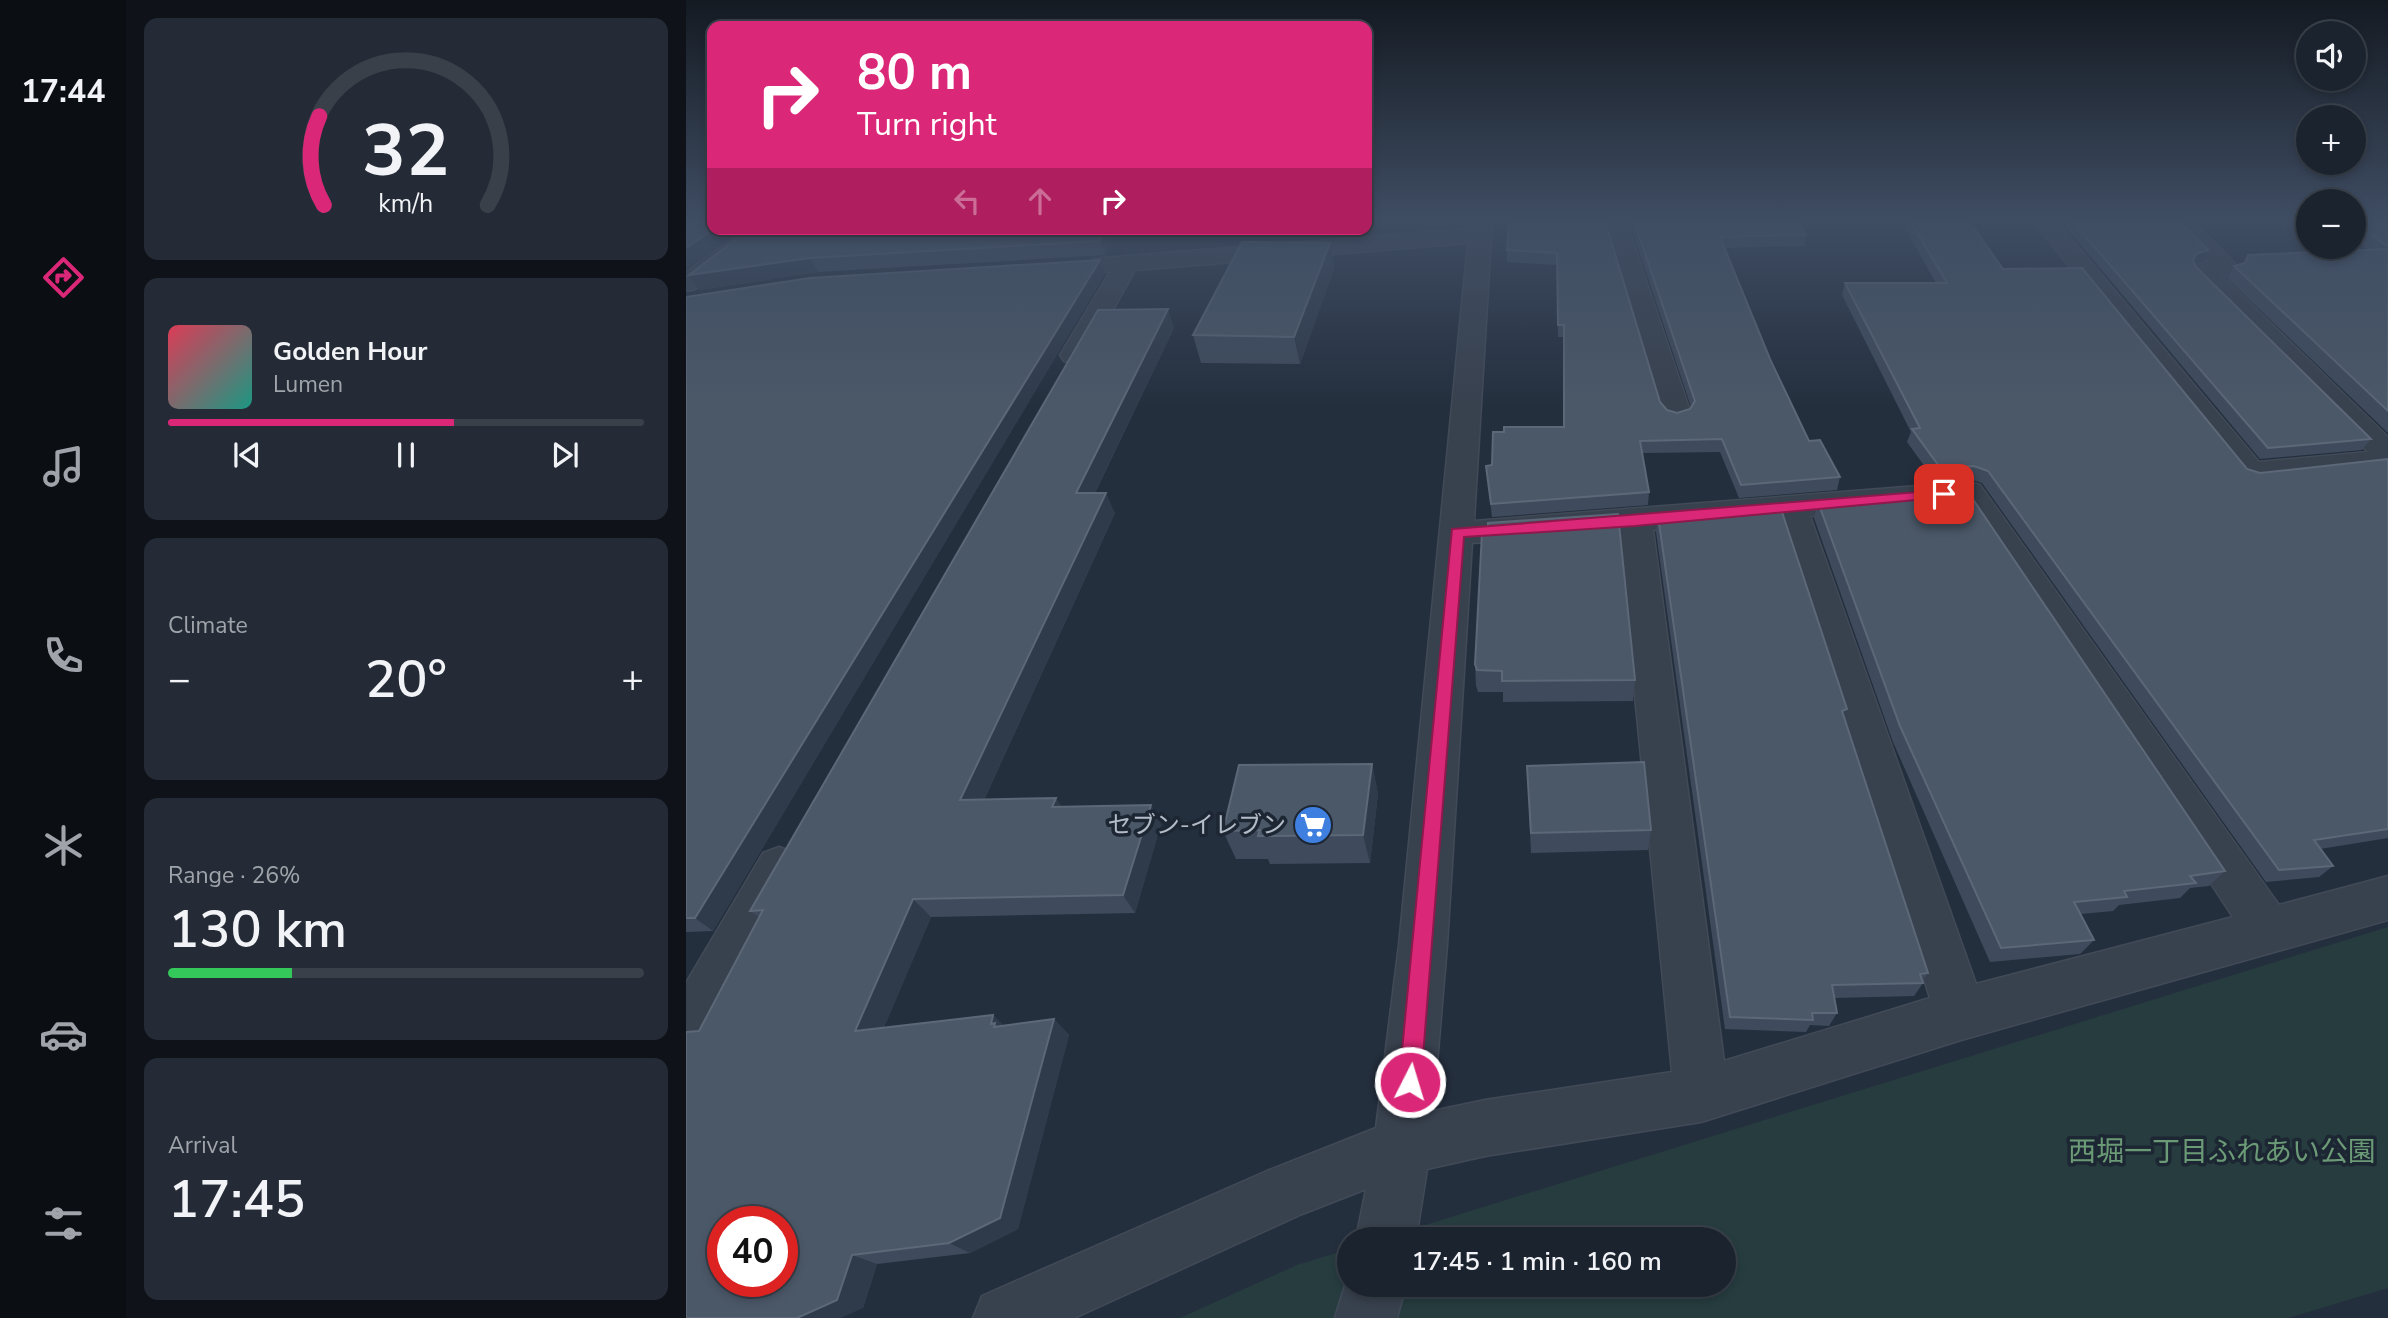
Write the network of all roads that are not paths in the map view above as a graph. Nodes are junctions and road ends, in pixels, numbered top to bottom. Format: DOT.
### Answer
graph roads {
  1 [pos="704,283"];
  2 [pos="1116,283"];
  3 [pos="1476,283"];
  4 [pos="1634,283"];
  5 [pos="2095,283"];
  6 [pos="2215,283"];
  7 [pos="690,296"];
  8 [pos="1059,382"];
  9 [pos="1676,414"];
  10 [pos="2388,456"];
  11 [pos="1791,508"];
  12 [pos="1635,521"];
  13 [pos="1457,533"];
  14 [pos="797,835"];
  15 [pos="2388,898"];
  16 [pos="2268,929"];
  17 [pos="1961,1014"];
  18 [pos="686,1032"];
  19 [pos="1701,1095"];
  20 [pos="1402,1146"];
  21 [pos="1388,1227"];
  22 [pos="1372,1297"];
  23 [pos="1004,1318"];
  24 [pos="1366,1318"];
  1 -- 7 [label="street"];
  2 -- 8 [label="street"];
  3 -- 13 [label="street"];
  4 -- 9 [label="street"];
  5 -- 10 [label="street"];
  6 -- 10 [label="street"];
  11 -- 12 [label="street"];
  11 -- 16 [label="street"];
  11 -- 17 [label="street"];
  12 -- 13 [label="street"];
  12 -- 19 [label="street"];
  13 -- 20 [label="street"];
  14 -- 18 [label="street"];
  15 -- 16 [label="street"];
  16 -- 17 [label="street"];
  17 -- 19 [label="street"];
  19 -- 20 [label="street"];
  20 -- 21 [label="street"];
  20 -- 23 [label="street"];
  22 -- 24 [label="street"];
}
